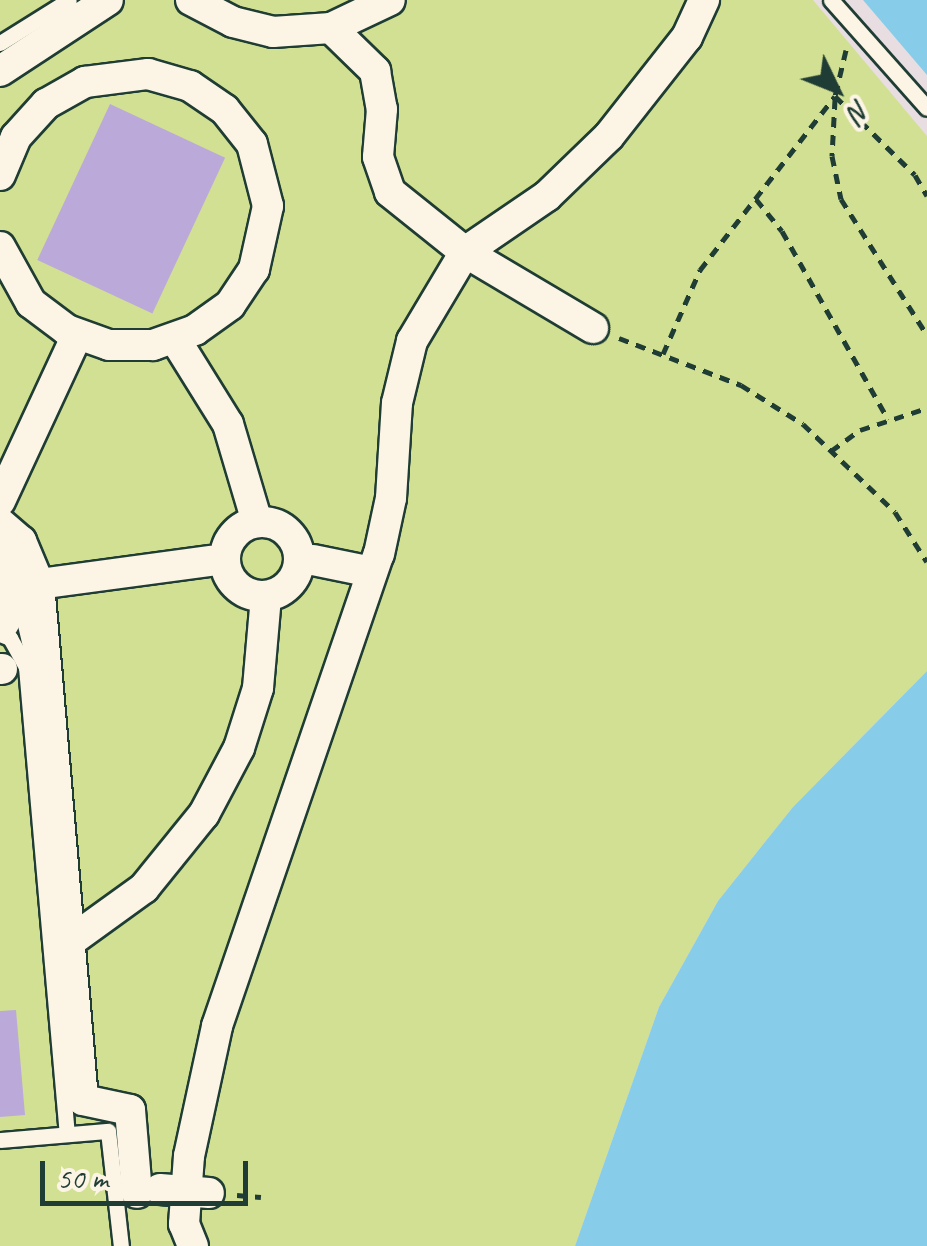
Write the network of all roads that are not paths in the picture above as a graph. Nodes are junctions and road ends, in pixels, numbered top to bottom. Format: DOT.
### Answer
graph roads {
  1 [pos="69,0"];
  2 [pos="108,0"];
  3 [pos="191,0"];
  4 [pos="390,0"];
  5 [pos="704,0"];
  6 [pos="831,0"];
  7 [pos="331,28"];
  8 [pos="0,43"];
  9 [pos="0,71"];
  10 [pos="927,108"];
  11 [pos="0,175"];
  12 [pos="0,247"];
  13 [pos="465,252"];
  14 [pos="593,328"];
  15 [pos="77,335"];
  16 [pos="175,339"];
  17 [pos="0,501"];
  18 [pos="257,522"];
  19 [pos="0,523"];
  20 [pos="313,560"];
  21 [pos="210,561"];
  22 [pos="372,572"];
  23 [pos="16,575"];
  24 [pos="266,596"];
  25 [pos="0,620"];
  26 [pos="0,634"];
  27 [pos="9,668"];
  28 [pos="72,940"];
  29 [pos="67,1131"];
  30 [pos="0,1140"];
  31 [pos="173,1191"];
  32 [pos="120,1246"];
  33 [pos="192,1246"];
  1 -- 8 [label="lane"];
  2 -- 9 [label="street"];
  3 -- 7 [label="street"];
  4 -- 7 [label="street"];
  5 -- 13 [label="street"];
  6 -- 10 [label="lane"];
  7 -- 13 [label="street"];
  11 -- 16 [label="street"];
  12 -- 15 [label="street"];
  13 -- 14 [label="street"];
  13 -- 22 [label="street"];
  15 -- 16 [label="street"];
  15 -- 17 [label="street"];
  16 -- 18 [label="street"];
  18 -- 24 [label="street"];
  18 -- 24 [label="street"];
  19 -- 23 [label="street"];
  20 -- 22 [label="street"];
  21 -- 23 [label="street"];
  22 -- 31 [label="street"];
  23 -- 25 [label="street"];
  23 -- 27 [label="lane"];
  23 -- 28 [label="street"];
  24 -- 28 [label="street"];
  26 -- 27 [label="lane"];
  27 -- 29 [label="lane"];
  28 -- 31 [label="street"];
  29 -- 30 [label="lane"];
  29 -- 32 [label="lane"];
  31 -- 33 [label="street"];
}
